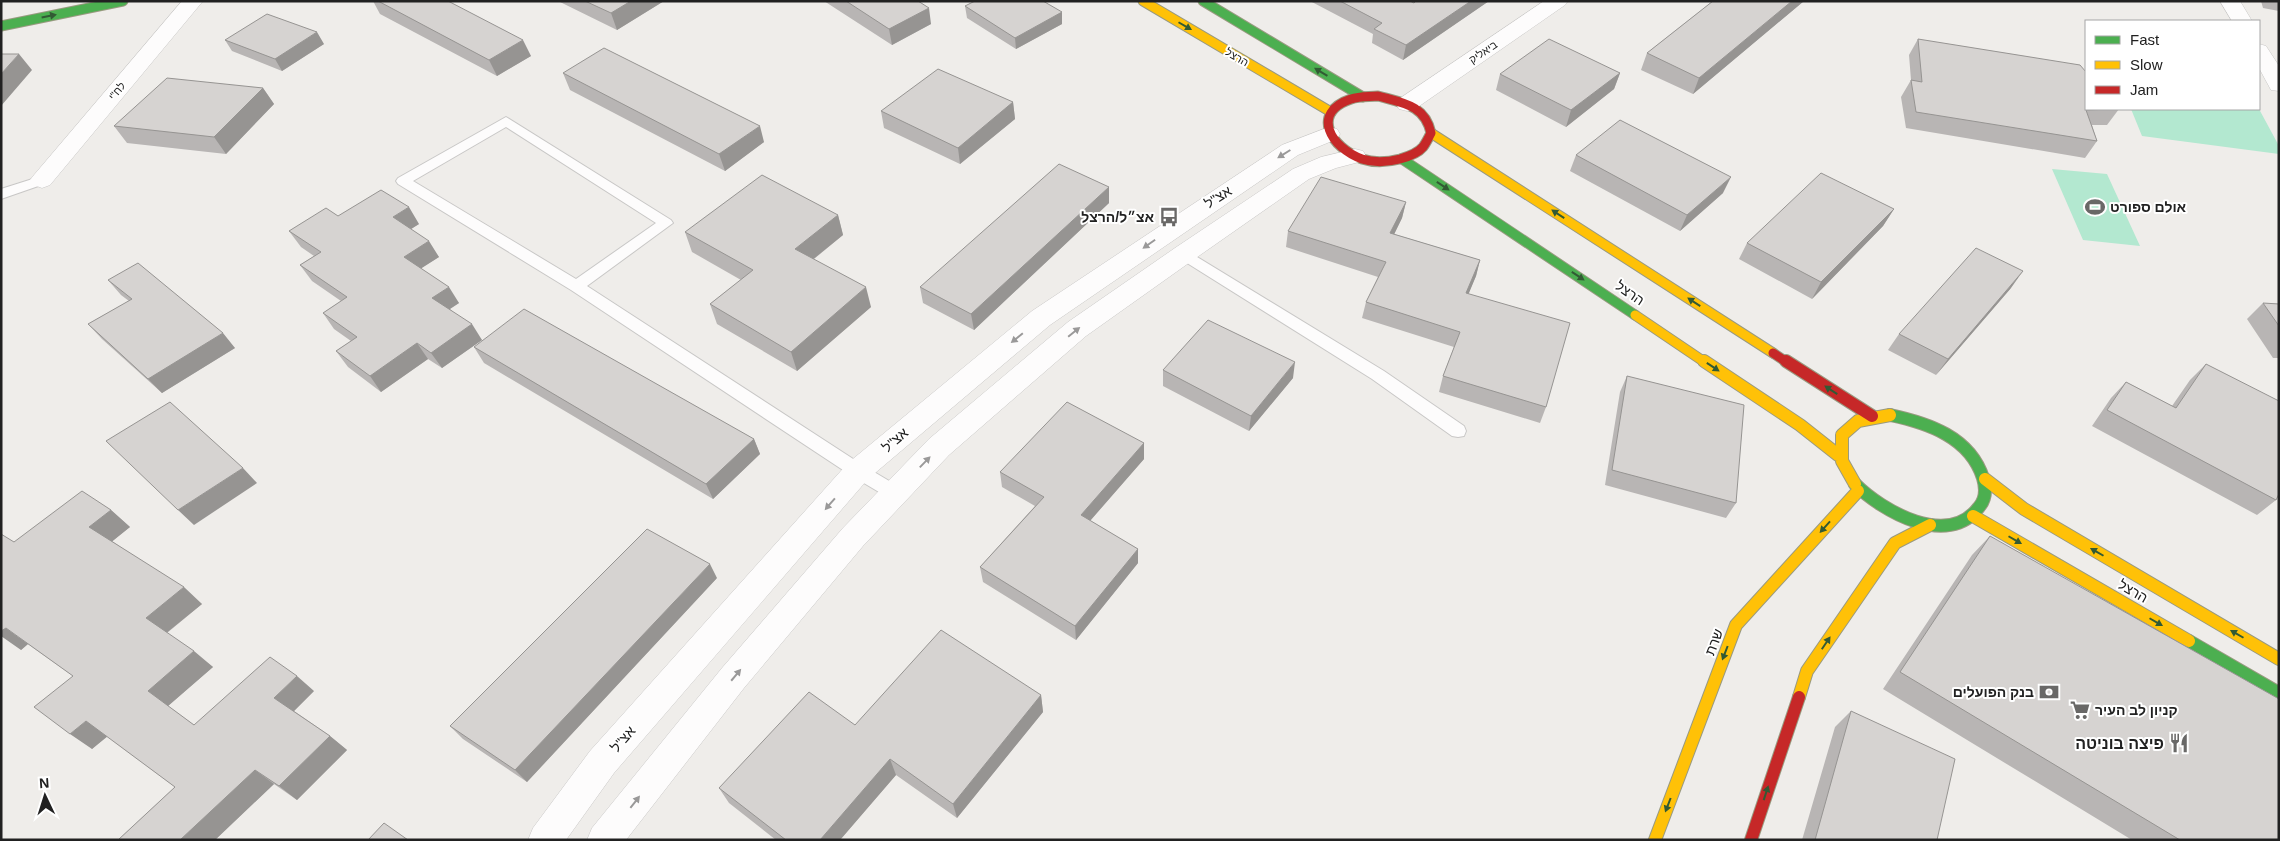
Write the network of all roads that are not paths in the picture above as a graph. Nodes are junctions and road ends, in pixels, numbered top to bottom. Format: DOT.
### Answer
graph roads {
  1 [pos="67,1"];
  2 [pos="124,1"];
  3 [pos="193,1"];
  4 [pos="1143,1"];
  5 [pos="1203,1"];
  6 [pos="1558,1"];
  7 [pos="2230,1"];
  8 [pos="1,14"];
  9 [pos="2241,20"];
  10 [pos="1,26"];
  11 [pos="2260,52"];
  12 [pos="2279,85"];
  13 [pos="1363,97"];
  14 [pos="1408,104"];
  15 [pos="1330,123"];
  16 [pos="1431,133"];
  17 [pos="1355,156"];
  18 [pos="1402,159"];
  19 [pos="42,180"];
  20 [pos="1,194"];
  21 [pos="1184,254"];
  22 [pos="576,286"];
  23 [pos="1872,416"];
  24 [pos="1458,431"];
  25 [pos="1838,455"];
  26 [pos="858,471"];
  27 [pos="1984,479"];
  28 [pos="1858,491"];
  29 [pos="895,493"];
  30 [pos="1973,516"];
  31 [pos="1930,525"];
  32 [pos="2279,659"];
  33 [pos="2279,692"];
  34 [pos="545,840"];
  35 [pos="604,840"];
  36 [pos="1655,840"];
  37 [pos="1751,840"];
  1 -- 8 [label="street"];
  10 -- 2 [label="street, one-way"];
  3 -- 19 [label="street, לח\"י"];
  4 -- 15 [label="street, הרצל, one-way"];
  13 -- 5 [label="street, one-way"];
  6 -- 14 [label="street, ביאליק"];
  7 -- 9 [label="street"];
  11 -- 12 [label="street"];
  13 -- 14 [label="street"];
  13 -- 15 [label="street"];
  14 -- 16 [label="street"];
  15 -- 17 [label="street"];
  15 -- 26 [label="street, אצ\"ל, one-way"];
  16 -- 18 [label="street"];
  23 -- 16 [label="street, הרצל, one-way"];
  17 -- 18 [label="street"];
  17 -- 21 [label="street, אצ\"ל"];
  18 -- 25 [label="street, הרצל, one-way"];
  19 -- 20 [label="lane"];
  21 -- 24 [label="lane"];
  29 -- 21 [label="street, אצ\"ל, one-way"];
  22 -- 22 [label="lane"];
  22 -- 26 [label="lane"];
  23 -- 25 [label="street"];
  23 -- 27 [label="street"];
  25 -- 28 [label="street"];
  26 -- 29 [label="lane"];
  26 -- 34 [label="street, אצ\"ל, one-way"];
  27 -- 30 [label="street"];
  32 -- 27 [label="street, הרצל, one-way"];
  28 -- 31 [label="street"];
  28 -- 36 [label="street, שרת, one-way"];
  35 -- 29 [label="street, אצ\"ל, one-way"];
  30 -- 31 [label="street"];
  30 -- 33 [label="street, הרצל, one-way"];
  37 -- 31 [label="street, one-way"];
}
